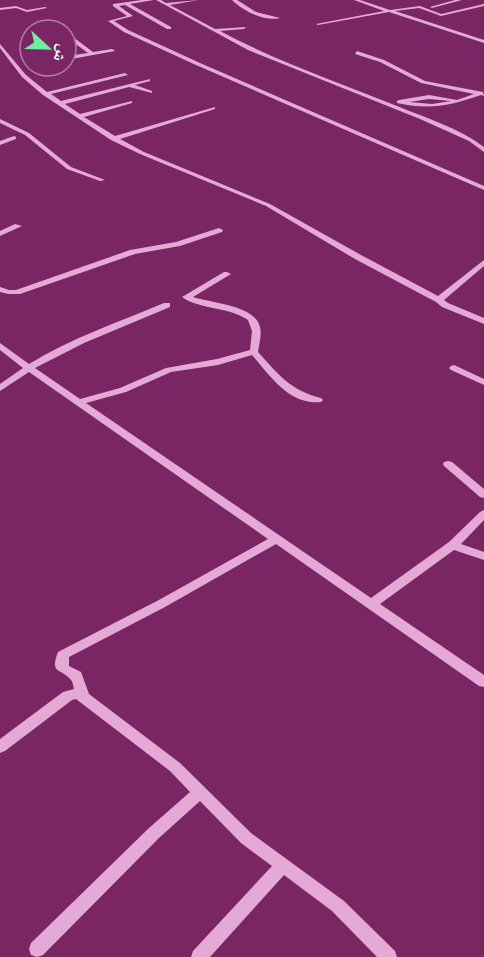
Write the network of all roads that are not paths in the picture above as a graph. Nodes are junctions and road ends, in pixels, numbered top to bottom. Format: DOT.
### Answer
graph roads {
  1 [pos="152,0"];
  2 [pos="158,0"];
  3 [pos="197,0"];
  4 [pos="234,0"];
  5 [pos="356,0"];
  6 [pos="460,0"];
  7 [pos="125,4"];
  8 [pos="166,4"];
  9 [pos="483,6"];
  10 [pos="432,7"];
  11 [pos="45,8"];
  12 [pos="0,9"];
  13 [pos="390,12"];
  14 [pos="278,18"];
  15 [pos="318,24"];
  16 [pos="168,28"];
  17 [pos="244,28"];
  18 [pos="214,30"];
  19 [pos="484,42"];
  20 [pos="78,43"];
  21 [pos="0,45"];
  22 [pos="112,51"];
  23 [pos="357,53"];
  24 [pos="92,54"];
  25 [pos="78,56"];
  26 [pos="126,75"];
  27 [pos="148,80"];
  28 [pos="130,85"];
  29 [pos="107,91"];
  30 [pos="150,92"];
  31 [pos="483,93"];
  32 [pos="45,94"];
  33 [pos="126,94"];
  34 [pos="464,101"];
  35 [pos="130,102"];
  36 [pos="399,102"];
  37 [pos="62,103"];
  38 [pos="387,105"];
  39 [pos="213,108"];
  40 [pos="78,117"];
  41 [pos="0,121"];
  42 [pos="14,138"];
  43 [pos="113,139"];
  44 [pos="0,143"];
  45 [pos="484,150"];
  46 [pos="102,180"];
  47 [pos="484,188"];
  48 [pos="18,226"];
  49 [pos="219,230"];
  50 [pos="0,234"];
  51 [pos="484,262"];
  52 [pos="227,274"];
  53 [pos="0,289"];
  54 [pos="439,300"];
  55 [pos="167,305"];
  56 [pos="484,321"];
  57 [pos="0,346"];
  58 [pos="254,352"];
  59 [pos="29,368"];
  60 [pos="454,368"];
  61 [pos="484,382"];
  62 [pos="0,388"];
  63 [pos="318,400"];
  64 [pos="80,402"];
  65 [pos="448,464"];
  66 [pos="484,495"];
  67 [pos="484,514"];
  68 [pos="276,538"];
  69 [pos="453,545"];
  70 [pos="484,556"];
  71 [pos="372,604"];
  72 [pos="484,682"];
  73 [pos="84,697"];
  74 [pos="0,747"];
  75 [pos="200,792"];
  76 [pos="283,866"];
  77 [pos="37,949"];
  78 [pos="384,955"];
  79 [pos="199,957"];
  1 -- 7 [label="street"];
  2 -- 8 [label="street"];
  3 -- 8 [label="street"];
  4 -- 14 [label="street"];
  5 -- 13 [label="street"];
  6 -- 9 [label="street"];
  6 -- 10 [label="street"];
  7 -- 16 [label="street"];
  7 -- 47 [label="street"];
  8 -- 18 [label="street"];
  9 -- 13 [label="street"];
  11 -- 12 [label="street"];
  13 -- 15 [label="street"];
  13 -- 19 [label="street"];
  17 -- 18 [label="street"];
  18 -- 38 [label="street"];
  20 -- 24 [label="street"];
  21 -- 32 [label="street"];
  22 -- 24 [label="street"];
  23 -- 31 [label="street"];
  24 -- 25 [label="street"];
  26 -- 32 [label="street"];
  27 -- 28 [label="street"];
  28 -- 29 [label="street"];
  28 -- 30 [label="street"];
  29 -- 33 [label="street"];
  29 -- 37 [label="street"];
  31 -- 34 [label="street"];
  32 -- 37 [label="street"];
  34 -- 36 [label="street"];
  34 -- 36 [label="street"];
  35 -- 40 [label="street"];
  36 -- 38 [label="street"];
  37 -- 40 [label="street"];
  38 -- 45 [label="street"];
  39 -- 43 [label="street"];
  40 -- 43 [label="street"];
  41 -- 46 [label="street"];
  42 -- 44 [label="street"];
  43 -- 54 [label="street"];
  48 -- 50 [label="street"];
  49 -- 53 [label="street"];
  51 -- 54 [label="street"];
  52 -- 58 [label="street"];
  54 -- 56 [label="street"];
  55 -- 59 [label="street"];
  57 -- 59 [label="street"];
  58 -- 63 [label="street"];
  58 -- 64 [label="street"];
  59 -- 62 [label="street"];
  59 -- 64 [label="street"];
  60 -- 61 [label="street"];
  64 -- 68 [label="street"];
  65 -- 66 [label="street"];
  67 -- 69 [label="street"];
  68 -- 71 [label="street"];
  68 -- 73 [label="street"];
  69 -- 70 [label="street"];
  69 -- 71 [label="street"];
  71 -- 72 [label="street"];
  73 -- 74 [label="street"];
  73 -- 75 [label="street"];
  75 -- 76 [label="street"];
  75 -- 77 [label="street"];
  76 -- 78 [label="street"];
  76 -- 79 [label="street"];
}
